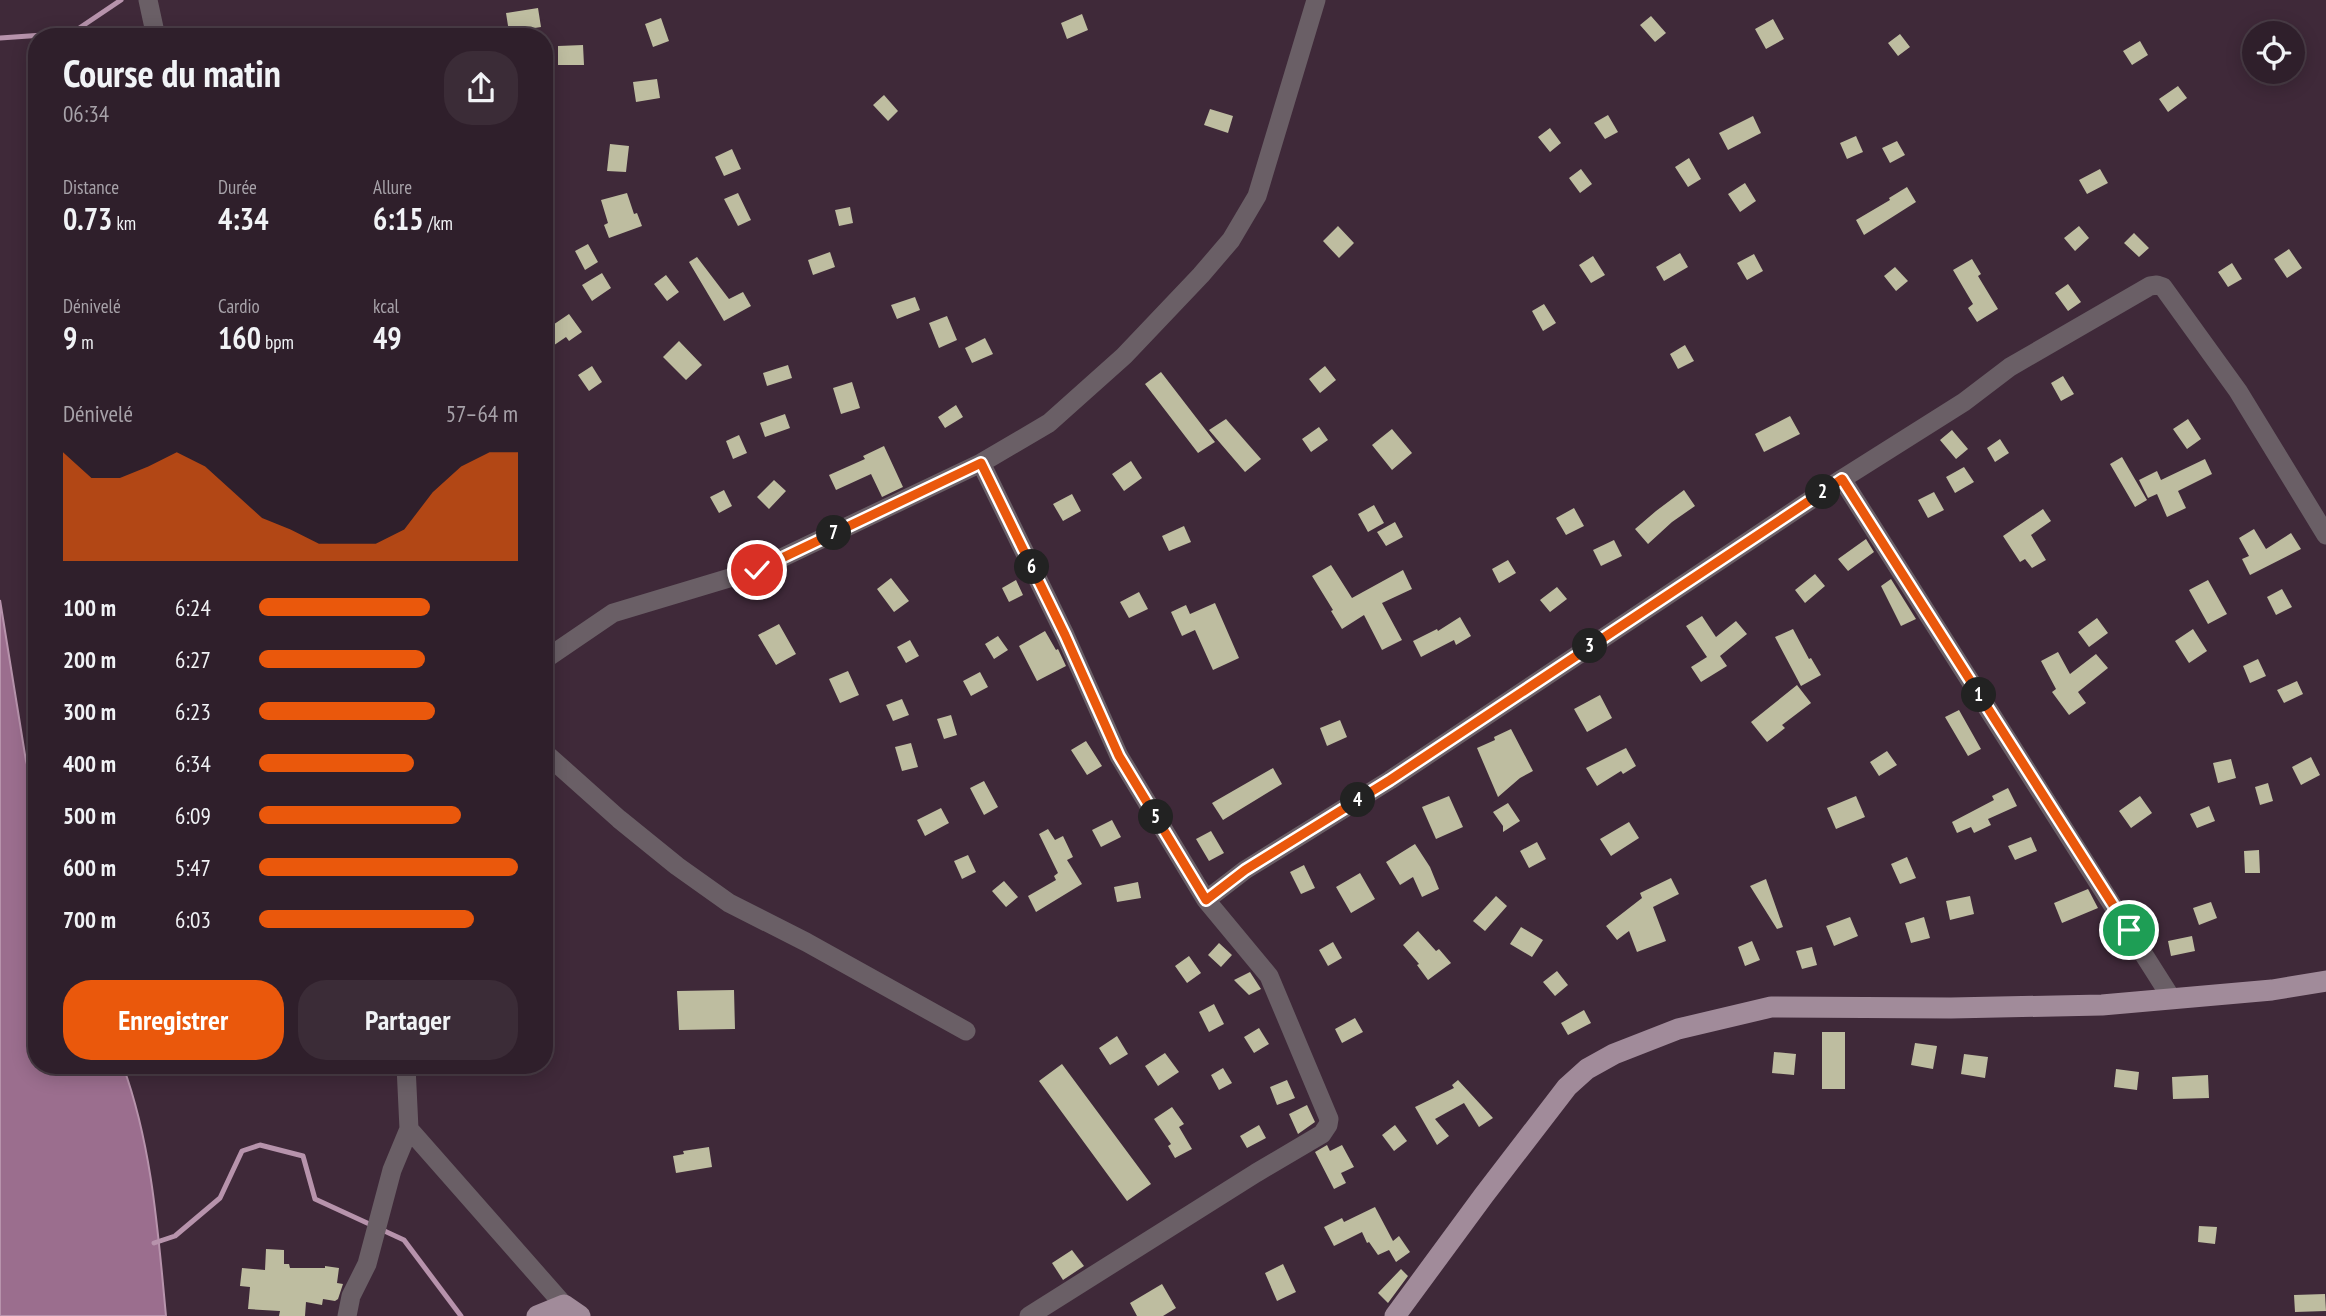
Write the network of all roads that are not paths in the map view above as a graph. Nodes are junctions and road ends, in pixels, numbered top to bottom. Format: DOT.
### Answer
graph roads {
  1 [pos="148,0"];
  2 [pos="1316,0"];
  3 [pos="154,28"];
  4 [pos="981,463"];
  5 [pos="1842,479"];
  6 [pos="2326,535"];
  7 [pos="553,654"];
  8 [pos="553,760"];
  9 [pos="1206,900"];
  10 [pos="2326,981"];
  11 [pos="2172,999"];
  12 [pos="965,1031"];
  13 [pos="406,1074"];
  14 [pos="409,1129"];
  15 [pos="572,1311"];
  16 [pos="347,1316"];
  17 [pos="537,1316"];
  18 [pos="1029,1316"];
  19 [pos="1395,1316"];
  1 -- 3 [label="street"];
  2 -- 4 [label="street"];
  4 -- 7 [label="street"];
  4 -- 9 [label="street"];
  5 -- 6 [label="street"];
  5 -- 9 [label="street"];
  5 -- 11 [label="street"];
  8 -- 12 [label="street"];
  9 -- 18 [label="street"];
  10 -- 11 [label="main road"];
  11 -- 19 [label="main road"];
  13 -- 14 [label="street"];
  14 -- 15 [label="street"];
  14 -- 16 [label="street"];
  15 -- 17 [label="main road"];
}
